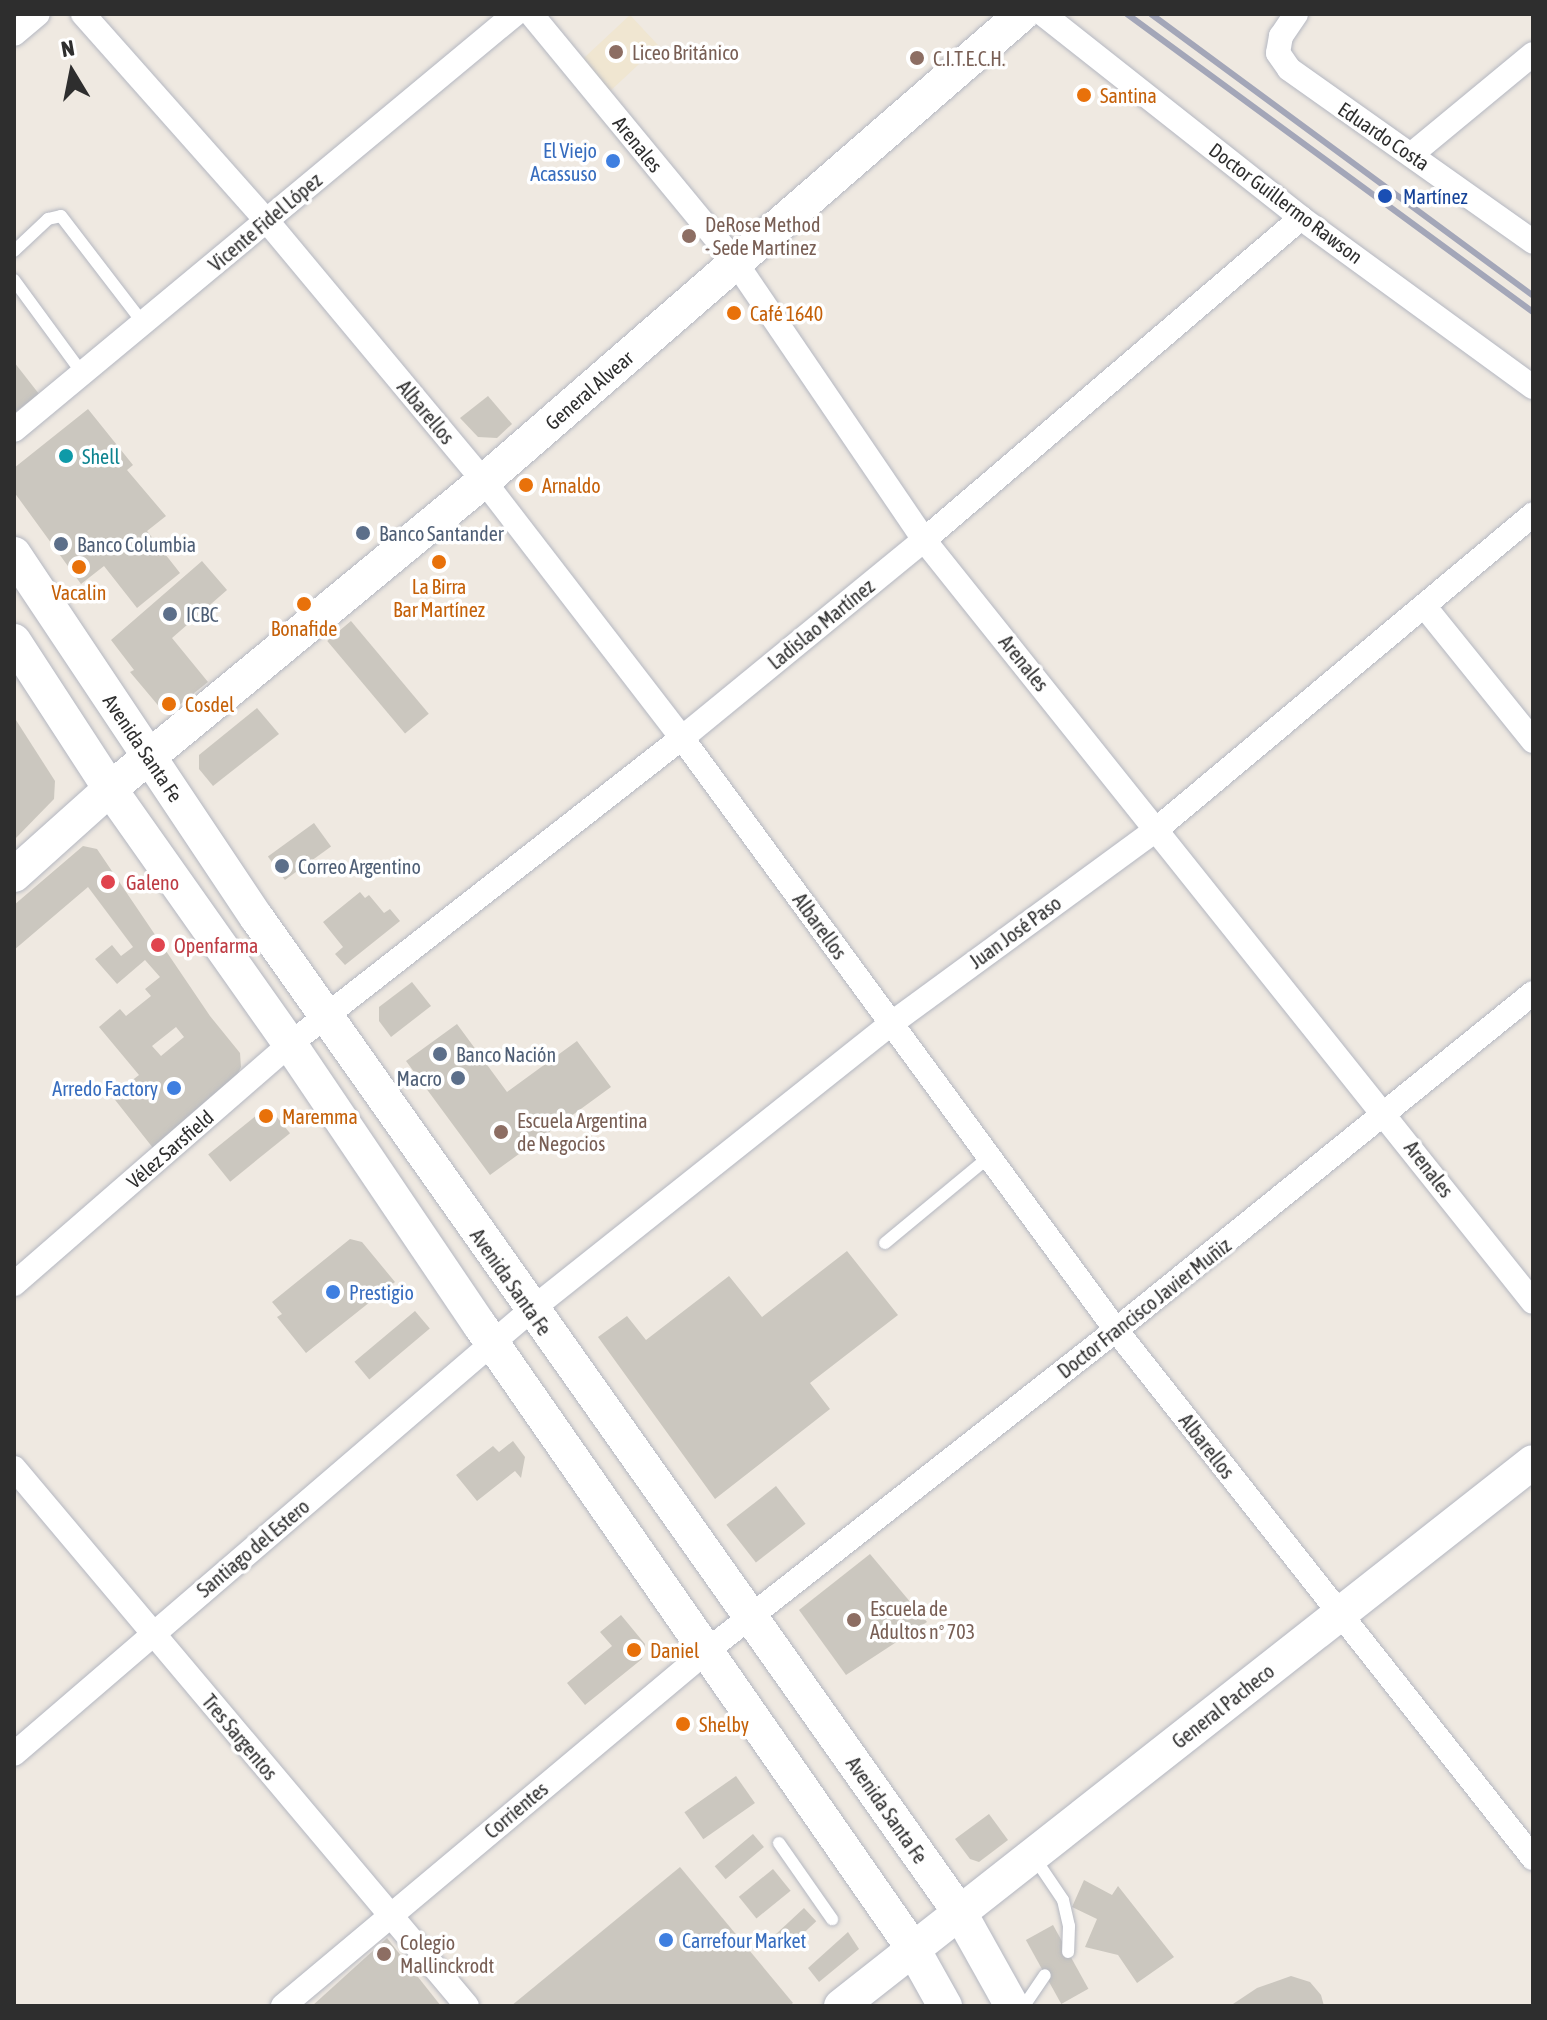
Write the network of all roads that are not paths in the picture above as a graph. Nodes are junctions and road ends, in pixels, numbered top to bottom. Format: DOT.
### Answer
graph roads {
  1 [pos="38,14"];
  2 [pos="83,14"];
  3 [pos="515,14"];
  4 [pos="531,14"];
  5 [pos="1022,14"];
  6 [pos="1043,14"];
  7 [pos="1296,14"];
  8 [pos="14,34"];
  9 [pos="1533,54"];
  10 [pos="1412,154"];
  11 [pos="1301,218"];
  12 [pos="267,221"];
  13 [pos="1533,242"];
  14 [pos="14,251"];
  15 [pos="736,263"];
  16 [pos="14,280"];
  17 [pos="143,323"];
  18 [pos="82,373"];
  19 [pos="1533,387"];
  20 [pos="14,430"];
  21 [pos="484,481"];
  22 [pos="1533,514"];
  23 [pos="924,540"];
  24 [pos="14,554"];
  25 [pos="1425,607"];
  26 [pos="14,641"];
  27 [pos="682,738"];
  28 [pos="1533,741"];
  29 [pos="149,758"];
  30 [pos="110,789"];
  31 [pos="1158,828"];
  32 [pos="14,875"];
  33 [pos="1533,993"];
  34 [pos="327,1014"];
  35 [pos="892,1023"];
  36 [pos="290,1044"];
  37 [pos="1386,1115"];
  38 [pos="989,1157"];
  39 [pos="885,1243"];
  40 [pos="14,1284"];
  41 [pos="1533,1302"];
  42 [pos="531,1310"];
  43 [pos="1116,1330"];
  44 [pos="492,1344"];
  45 [pos="1533,1462"];
  46 [pos="14,1468"];
  47 [pos="1339,1614"];
  48 [pos="750,1617"];
  49 [pos="153,1633"];
  50 [pos="708,1650"];
  51 [pos="14,1754"];
  52 [pos="779,1843"];
  53 [pos="1033,1855"];
  54 [pos="1533,1858"];
  55 [pos="960,1913"];
  56 [pos="390,1915"];
  57 [pos="832,1919"];
  58 [pos="912,1947"];
  59 [pos="1068,1952"];
  60 [pos="1045,1975"];
  61 [pos="283,2006"];
  62 [pos="467,2006"];
  63 [pos="841,2006"];
  64 [pos="945,2006"];
  65 [pos="1012,2006"];
  66 [pos="1024,2006"];
  1 -- 8 [label="street"];
  2 -- 12 [label="street, Albarellos"];
  3 -- 12 [label="street, Vicente Fidel López"];
  4 -- 15 [label="street, Arenales"];
  5 -- 15 [label="main road, General Alvear"];
  6 -- 11 [label="street, Doctor Guillermo Rawson"];
  7 -- 10 [label="street, Eduardo Costa"];
  9 -- 10 [label="street"];
  10 -- 13 [label="street, Eduardo Costa"];
  11 -- 19 [label="street, Doctor Guillermo Rawson"];
  11 -- 23 [label="street, Ladislao Martínez"];
  12 -- 17 [label="street, Vicente Fidel López"];
  12 -- 21 [label="street, Albarellos"];
  14 -- 17 [label="lane"];
  15 -- 21 [label="main road, General Alvear"];
  15 -- 23 [label="street, Arenales"];
  16 -- 18 [label="lane"];
  17 -- 18 [label="street, Vicente Fidel López"];
  18 -- 20 [label="street, Vicente Fidel López"];
  21 -- 27 [label="street, Albarellos"];
  21 -- 29 [label="main road, General Alvear"];
  22 -- 25 [label="street, Juan José Paso"];
  23 -- 27 [label="street, Ladislao Martínez"];
  23 -- 31 [label="street, Arenales"];
  24 -- 29 [label="main road, Avenida Santa Fe"];
  25 -- 28 [label="street"];
  25 -- 31 [label="street, Juan José Paso"];
  26 -- 30 [label="main road"];
  27 -- 34 [label="street, Ladislao Martínez"];
  27 -- 35 [label="street, Albarellos"];
  29 -- 30 [label="main road, General Alvear"];
  29 -- 34 [label="main road, Avenida Santa Fe"];
  30 -- 32 [label="main road, General Alvear"];
  30 -- 36 [label="main road"];
  31 -- 35 [label="street, Juan José Paso"];
  31 -- 37 [label="street, Arenales"];
  33 -- 37 [label="street, Doctor Francisco Javier Muñiz"];
  34 -- 36 [label="street, Vélez Sarsfield"];
  34 -- 42 [label="main road, Avenida Santa Fe"];
  35 -- 38 [label="street, Albarellos"];
  35 -- 42 [label="street, Juan José Paso"];
  36 -- 40 [label="street, Vélez Sarsfield"];
  36 -- 44 [label="main road"];
  37 -- 41 [label="street, Arenales"];
  37 -- 43 [label="street, Doctor Francisco Javier Muñiz"];
  38 -- 39 [label="lane"];
  38 -- 43 [label="street, Albarellos"];
  42 -- 44 [label="street, Juan José Paso"];
  42 -- 48 [label="main road, Avenida Santa Fe"];
  43 -- 47 [label="street, Albarellos"];
  43 -- 48 [label="street, Doctor Francisco Javier Muñiz"];
  44 -- 49 [label="street, Santiago del Estero"];
  44 -- 50 [label="main road"];
  45 -- 47 [label="main road, General Pacheco"];
  46 -- 49 [label="street, Tres Sargentos"];
  47 -- 53 [label="main road, General Pacheco"];
  47 -- 54 [label="street, Albarellos"];
  48 -- 50 [label="street, Corrientes"];
  48 -- 55 [label="main road, Avenida Santa Fe"];
  49 -- 51 [label="street, Santiago del Estero"];
  49 -- 56 [label="street, Tres Sargentos"];
  50 -- 56 [label="street, Corrientes"];
  50 -- 58 [label="main road"];
  52 -- 57 [label="lane"];
  53 -- 55 [label="main road, General Pacheco"];
  53 -- 59 [label="lane"];
  55 -- 58 [label="main road, General Pacheco"];
  55 -- 65 [label="main road, Avenida Santa Fe"];
  56 -- 61 [label="street, Corrientes"];
  56 -- 62 [label="street, Tres Sargentos"];
  58 -- 63 [label="main road, General Pacheco"];
  58 -- 64 [label="main road"];
  60 -- 66 [label="lane"];
}
